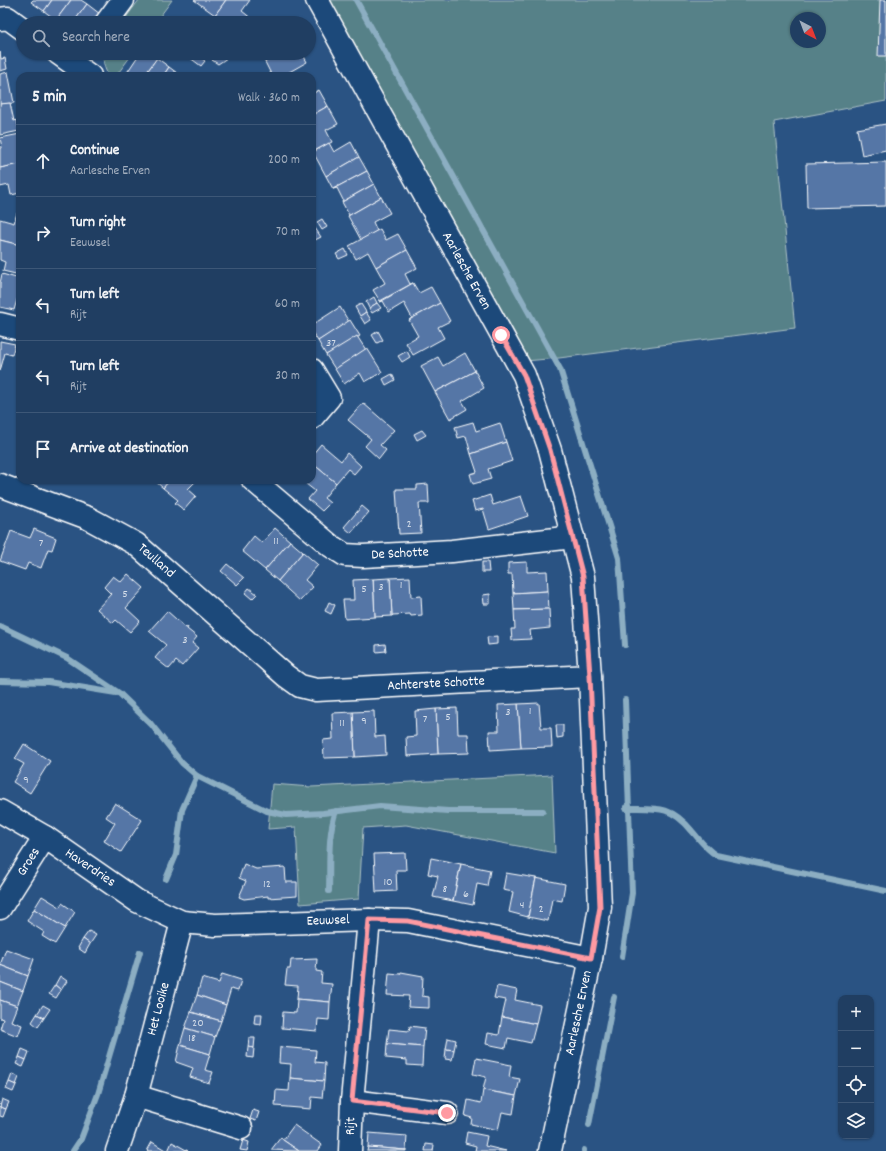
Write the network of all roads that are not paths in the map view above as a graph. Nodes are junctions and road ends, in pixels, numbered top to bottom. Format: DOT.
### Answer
graph roads {
  1 [pos="123,0"];
  2 [pos="317,0"];
  3 [pos="111,16"];
  4 [pos="0,19"];
  5 [pos="16,23"];
  6 [pos="73,60"];
  7 [pos="83,65"];
  8 [pos="0,324"];
  9 [pos="16,328"];
  10 [pos="316,377"];
  11 [pos="316,413"];
  12 [pos="259,484"];
  13 [pos="0,485"];
  14 [pos="573,537"];
  15 [pos="286,676"];
  16 [pos="590,676"];
  17 [pos="0,811"];
  18 [pos="45,837"];
  19 [pos="0,908"];
  20 [pos="369,920"];
  21 [pos="182,922"];
  22 [pos="591,958"];
  23 [pos="136,1096"];
  24 [pos="352,1101"];
  25 [pos="447,1113"];
  26 [pos="241,1128"];
  27 [pos="117,1151"];
  28 [pos="350,1151"];
  29 [pos="550,1151"];
  1 -- 3 [label="street"];
  2 -- 14 [label="street, Aarlesche Erven"];
  4 -- 5 [label="street"];
  6 -- 7 [label="street"];
  8 -- 9 [label="street"];
  10 -- 11 [label="street"];
  12 -- 14 [label="street, De Schotte"];
  13 -- 15 [label="street, Teulland"];
  14 -- 16 [label="street, Aarlesche Erven"];
  15 -- 16 [label="street, Achterste Schotte"];
  16 -- 22 [label="street, Aarlesche Erven"];
  17 -- 18 [label="street, Haverdries"];
  18 -- 19 [label="street, Groes"];
  18 -- 21 [label="street, Haverdries"];
  20 -- 21 [label="street, Eeuwsel"];
  20 -- 22 [label="street, Eeuwsel"];
  20 -- 24 [label="street, Rijt"];
  21 -- 23 [label="street, Het Looike"];
  22 -- 29 [label="street, Aarlesche Erven"];
  23 -- 26 [label="street"];
  23 -- 27 [label="street, Het Looike"];
  24 -- 25 [label="street, Rijt"];
  24 -- 28 [label="street, Rijt"];
}
